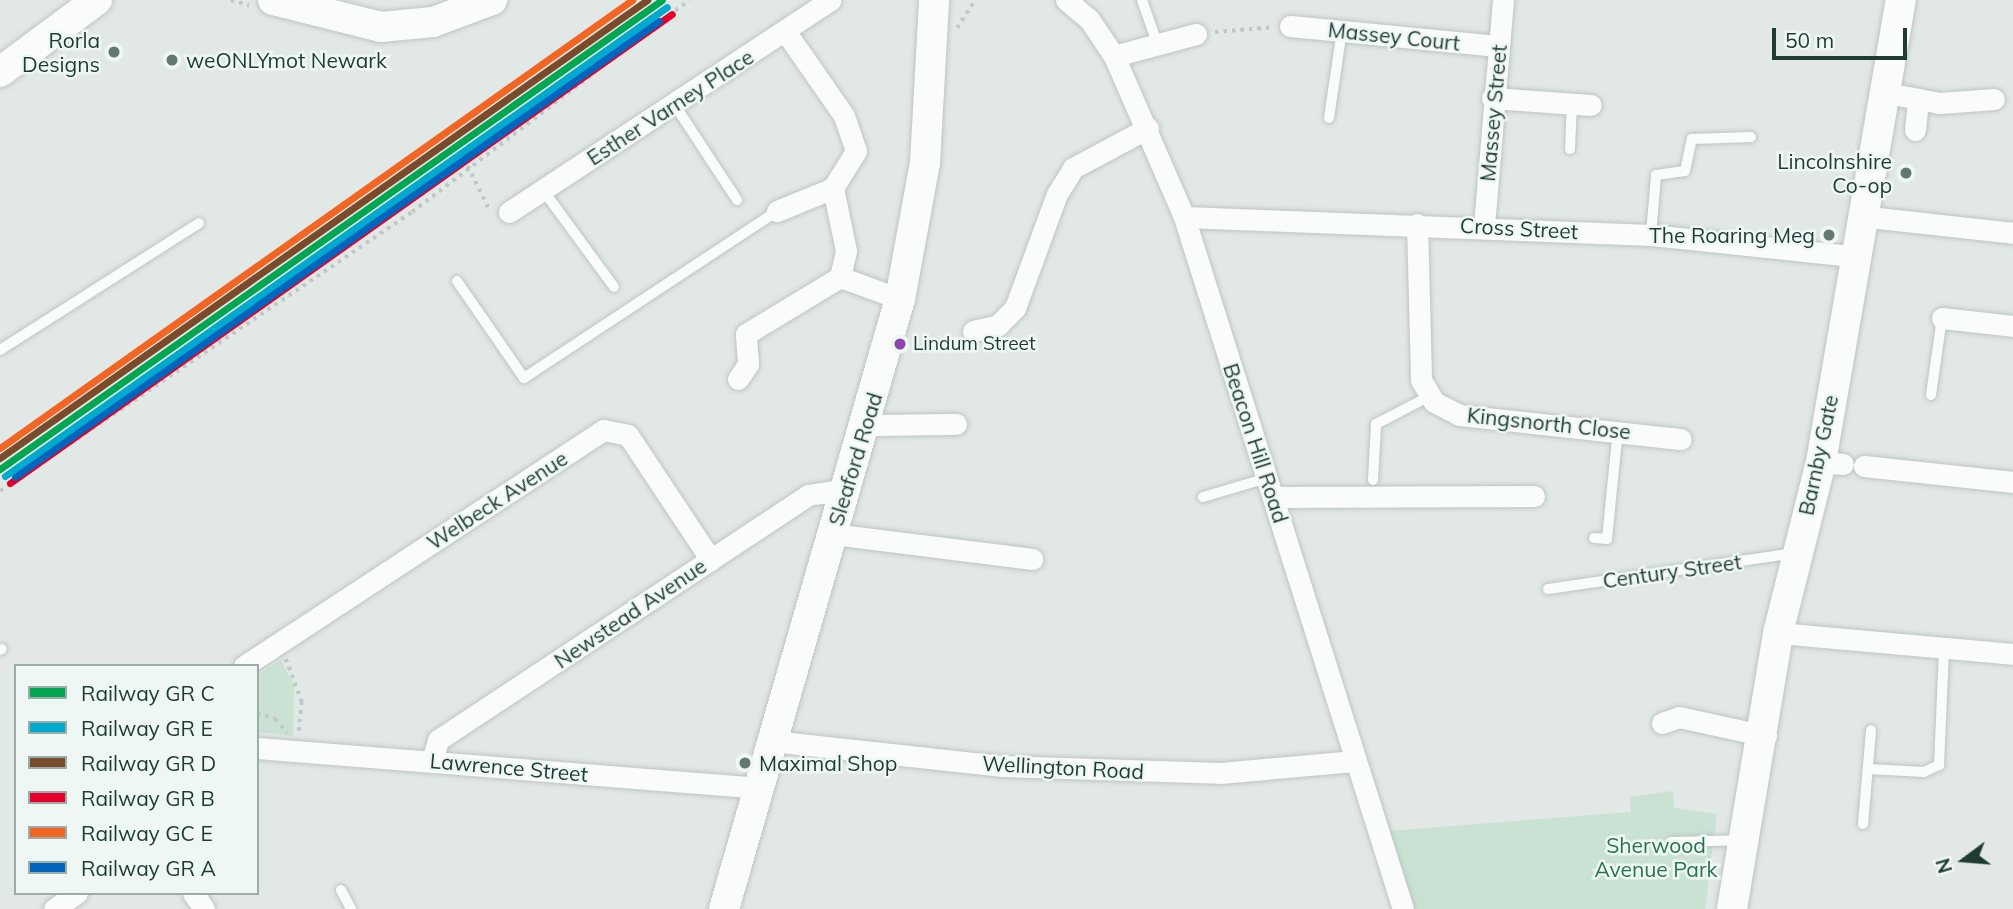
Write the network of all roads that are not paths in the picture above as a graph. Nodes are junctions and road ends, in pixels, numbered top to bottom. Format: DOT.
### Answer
graph roads {
  1 [pos="97,0"];
  2 [pos="273,0"];
  3 [pos="492,0"];
  4 [pos="830,0"];
  5 [pos="934,0"];
  6 [pos="1066,0"];
  7 [pos="1142,0"];
  8 [pos="1503,0"];
  9 [pos="1901,0"];
  10 [pos="1290,26"];
  11 [pos="1342,30"];
  12 [pos="785,32"];
  13 [pos="1196,34"];
  14 [pos="1157,43"];
  15 [pos="1498,46"];
  16 [pos="1114,55"];
  17 [pos="0,72"];
  18 [pos="1882,92"];
  19 [pos="1492,98"];
  20 [pos="1919,99"];
  21 [pos="1994,99"];
  22 [pos="674,104"];
  23 [pos="1582,104"];
  24 [pos="1329,118"];
  25 [pos="1148,128"];
  26 [pos="1916,130"];
  27 [pos="1751,137"];
  28 [pos="1570,149"];
  29 [pos="833,188"];
  30 [pos="543,190"];
  31 [pos="737,200"];
  32 [pos="777,211"];
  33 [pos="509,212"];
  34 [pos="1860,216"];
  35 [pos="1184,217"];
  36 [pos="199,223"];
  37 [pos="1417,223"];
  38 [pos="1484,226"];
  39 [pos="2013,233"];
  40 [pos="1651,235"];
  41 [pos="1852,256"];
  42 [pos="840,277"];
  43 [pos="457,281"];
  44 [pos="614,287"];
  45 [pos="901,299"];
  46 [pos="1941,318"];
  47 [pos="2013,326"];
  48 [pos="974,331"];
  49 [pos="0,350"];
  50 [pos="738,379"];
  51 [pos="1931,395"];
  52 [pos="1430,396"];
  53 [pos="956,424"];
  54 [pos="868,425"];
  55 [pos="1618,429"];
  56 [pos="1681,439"];
  57 [pos="1842,464"];
  58 [pos="1373,480"];
  59 [pos="2013,482"];
  60 [pos="1271,488"];
  61 [pos="846,489"];
  62 [pos="1534,496"];
  63 [pos="1203,497"];
  64 [pos="832,534"];
  65 [pos="1594,538"];
  66 [pos="1796,553"];
  67 [pos="1032,559"];
  68 [pos="711,560"];
  69 [pos="1548,589"];
  70 [pos="1778,633"];
  71 [pos="1950,650"];
  72 [pos="2013,654"];
  73 [pos="247,664"];
  74 [pos="1675,714"];
  75 [pos="1871,730"];
  76 [pos="1766,736"];
  77 [pos="772,741"];
  78 [pos="259,748"];
  79 [pos="432,761"];
  80 [pos="1354,761"];
  81 [pos="1869,769"];
  82 [pos="760,788"];
  83 [pos="1863,824"];
  84 [pos="1745,840"];
  85 [pos="1671,842"];
  86 [pos="341,890"];
  87 [pos="74,895"];
  88 [pos="54,909"];
  89 [pos="351,909"];
  90 [pos="724,909"];
  91 [pos="1403,909"];
  92 [pos="1732,909"];
  1 -- 17 [label="street"];
  2 -- 3 [label="street"];
  4 -- 12 [label="street, Esther Varney Place"];
  5 -- 45 [label="street, Sleaford Road"];
  6 -- 16 [label="street, Beacon Hill Road"];
  7 -- 14 [label="lane"];
  8 -- 15 [label="street, Massey Street"];
  9 -- 18 [label="street, Barnby Gate"];
  10 -- 11 [label="street, Massey Court"];
  11 -- 15 [label="street, Massey Court"];
  11 -- 24 [label="lane"];
  12 -- 22 [label="street, Esther Varney Place"];
  12 -- 29 [label="street"];
  13 -- 14 [label="street"];
  14 -- 16 [label="street"];
  15 -- 19 [label="street, Massey Street"];
  16 -- 25 [label="street, Beacon Hill Road"];
  18 -- 20 [label="street"];
  18 -- 34 [label="street, Barnby Gate"];
  19 -- 23 [label="street"];
  19 -- 38 [label="street, Massey Street"];
  20 -- 21 [label="street"];
  20 -- 26 [label="street"];
  22 -- 30 [label="street, Esther Varney Place"];
  22 -- 31 [label="lane"];
  23 -- 28 [label="lane"];
  25 -- 35 [label="street, Beacon Hill Road"];
  25 -- 48 [label="street"];
  27 -- 40 [label="lane"];
  29 -- 32 [label="street"];
  29 -- 42 [label="street"];
  30 -- 33 [label="street, Esther Varney Place"];
  30 -- 44 [label="lane"];
  32 -- 43 [label="lane"];
  34 -- 39 [label="street"];
  34 -- 41 [label="street, Barnby Gate"];
  35 -- 37 [label="street, Cross Street"];
  35 -- 60 [label="street, Beacon Hill Road"];
  36 -- 49 [label="lane"];
  37 -- 38 [label="street, Cross Street"];
  37 -- 52 [label="street"];
  38 -- 40 [label="street, Cross Street"];
  40 -- 41 [label="street, Cross Street"];
  41 -- 57 [label="street, Barnby Gate"];
  42 -- 45 [label="street"];
  42 -- 50 [label="street"];
  45 -- 54 [label="street, Sleaford Road"];
  46 -- 47 [label="street"];
  46 -- 51 [label="lane"];
  52 -- 55 [label="street, Kingsnorth Close"];
  52 -- 58 [label="lane"];
  53 -- 54 [label="street"];
  54 -- 61 [label="street, Sleaford Road"];
  55 -- 56 [label="street, Kingsnorth Close"];
  55 -- 65 [label="lane"];
  57 -- 59 [label="street"];
  57 -- 66 [label="street, Barnby Gate"];
  60 -- 62 [label="street"];
  60 -- 63 [label="lane"];
  60 -- 80 [label="street, Beacon Hill Road"];
  61 -- 64 [label="street, Sleaford Road"];
  61 -- 68 [label="street, Newstead Avenue"];
  64 -- 67 [label="street"];
  64 -- 77 [label="street, Sleaford Road"];
  66 -- 69 [label="lane, Century Street"];
  66 -- 70 [label="street, Barnby Gate"];
  68 -- 73 [label="street, Welbeck Avenue"];
  68 -- 79 [label="street, Newstead Avenue"];
  70 -- 71 [label="street"];
  70 -- 76 [label="street, Barnby Gate"];
  71 -- 72 [label="street"];
  71 -- 81 [label="lane"];
  74 -- 76 [label="street"];
  75 -- 81 [label="lane"];
  76 -- 84 [label="street, Barnby Gate"];
  77 -- 80 [label="street, Wellington Road"];
  77 -- 82 [label="street, Sleaford Road"];
  78 -- 79 [label="street, Lawrence Street"];
  79 -- 82 [label="street, Lawrence Street"];
  80 -- 91 [label="street, Beacon Hill Road"];
  81 -- 83 [label="lane"];
  82 -- 90 [label="street, Sleaford Road"];
  84 -- 85 [label="lane"];
  84 -- 92 [label="street, Barnby Gate"];
  86 -- 89 [label="lane"];
  87 -- 88 [label="street"];
}
